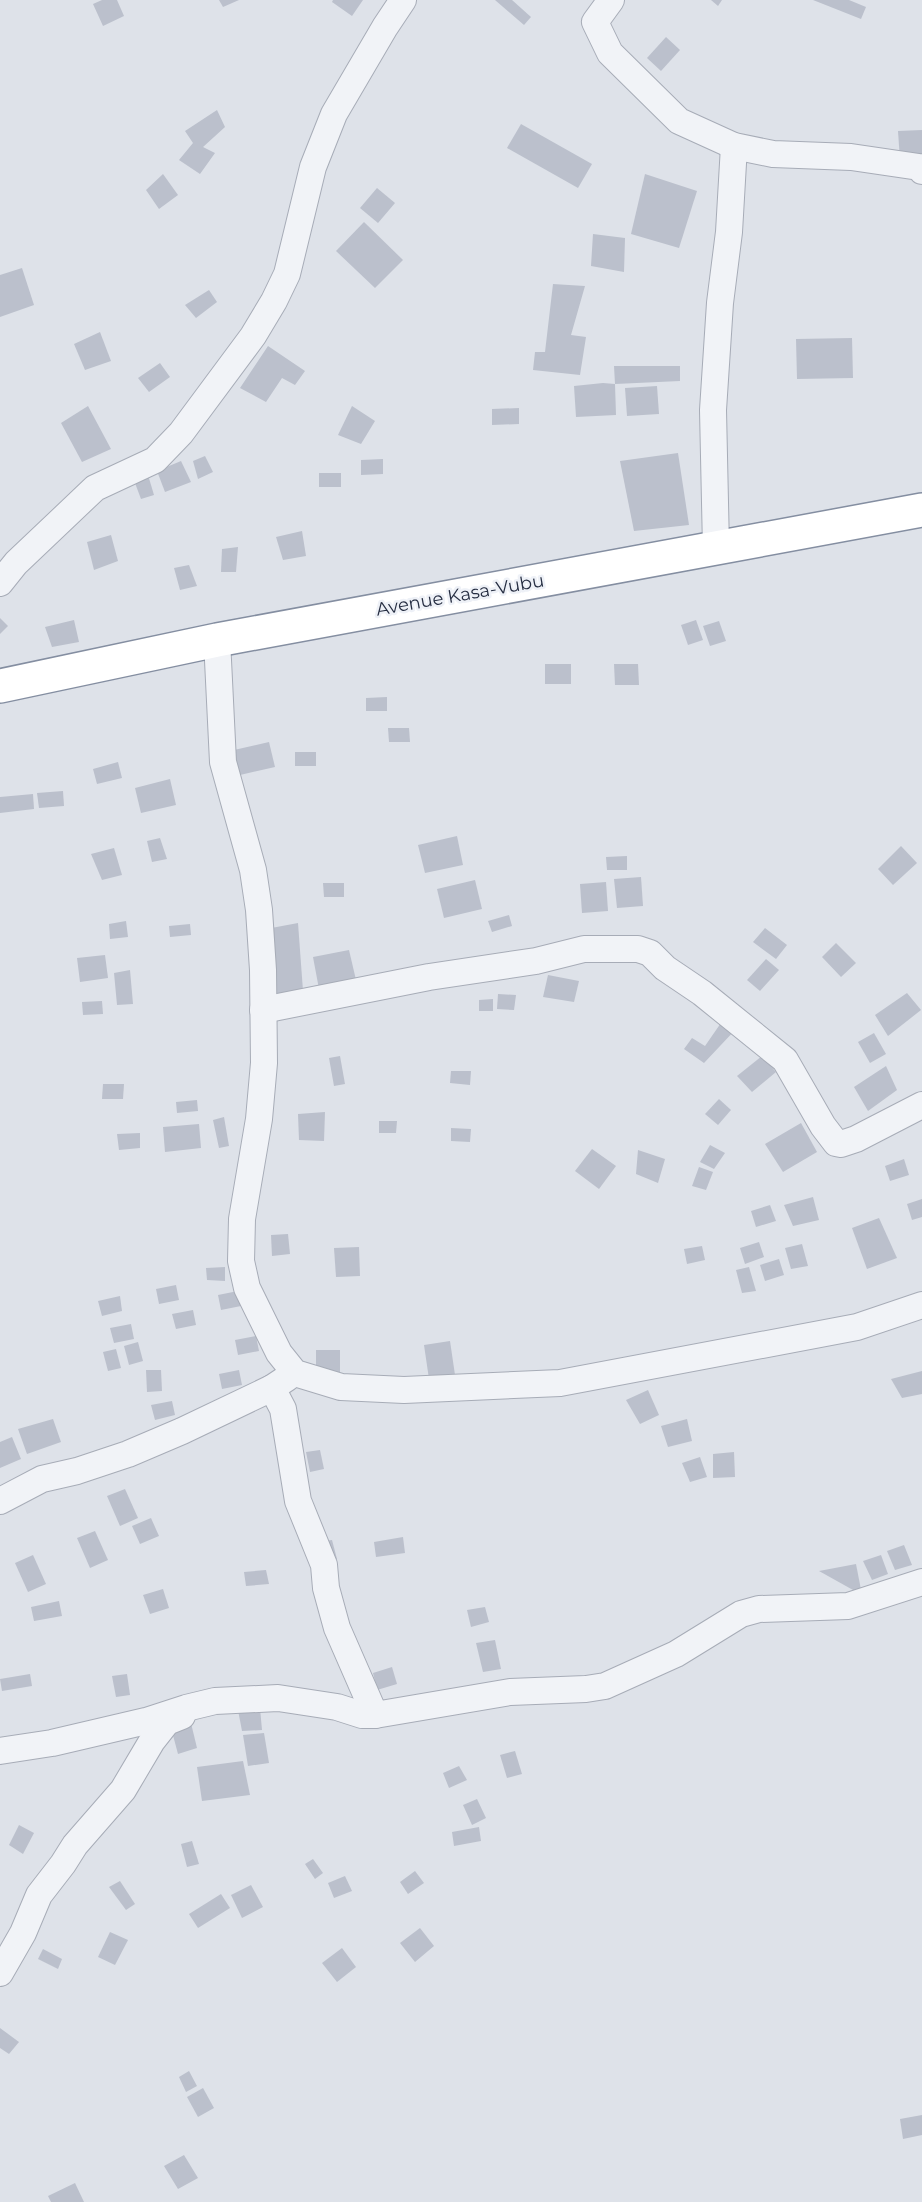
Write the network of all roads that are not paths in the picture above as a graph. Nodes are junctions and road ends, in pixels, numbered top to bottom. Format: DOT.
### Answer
graph roads {
  1 [pos="403,0"];
  2 [pos="611,0"];
  3 [pos="734,146"];
  4 [pos="922,171"];
  5 [pos="922,510"];
  6 [pos="716,548"];
  7 [pos="0,584"];
  8 [pos="217,640"];
  9 [pos="0,686"];
  10 [pos="263,1010"];
  11 [pos="922,1105"];
  12 [pos="922,1305"];
  13 [pos="295,1373"];
  14 [pos="273,1388"];
  15 [pos="0,1501"];
  16 [pos="922,1582"];
  17 [pos="215,1701"];
  18 [pos="375,1715"];
  19 [pos="0,1751"];
  20 [pos="0,1973"];
  1 -- 7 [label="street"];
  2 -- 3 [label="street"];
  3 -- 4 [label="street"];
  3 -- 6 [label="street"];
  5 -- 6 [label="highway, Avenue Kasa-Vubu"];
  6 -- 8 [label="highway, Avenue Kasa-Vubu"];
  8 -- 9 [label="highway, Avenue Kasa-Vubu"];
  8 -- 10 [label="street"];
  10 -- 11 [label="street"];
  10 -- 13 [label="street"];
  12 -- 13 [label="street"];
  13 -- 14 [label="street"];
  14 -- 15 [label="street"];
  14 -- 18 [label="street"];
  16 -- 18 [label="street"];
  17 -- 18 [label="street"];
  17 -- 19 [label="street"];
  17 -- 20 [label="street"];
}
